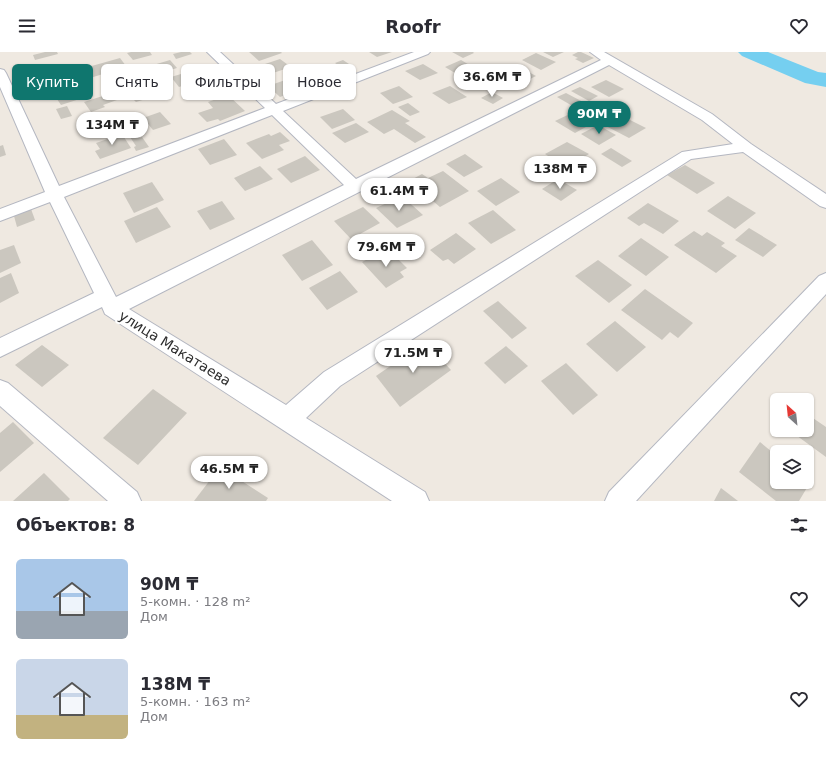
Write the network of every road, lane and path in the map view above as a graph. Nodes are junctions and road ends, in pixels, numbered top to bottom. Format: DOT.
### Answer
graph roads {
  1 [pos="213,52"];
  2 [pos="596,52"];
  3 [pos="419,53"];
  4 [pos="609,60"];
  5 [pos="0,73"];
  6 [pos="274,109"];
  7 [pos="746,147"];
  8 [pos="355,187"];
  9 [pos="54,194"];
  10 [pos="826,202"];
  11 [pos="0,216"];
  12 [pos="826,280"];
  13 [pos="109,302"];
  14 [pos="0,348"];
  15 [pos="0,391"];
  16 [pos="288,419"];
  17 [pos="128,501"];
  18 [pos="416,501"];
  19 [pos="618,501"];
  1 -- 6 [label="street"];
  2 -- 4 [label="street"];
  3 -- 6 [label="street"];
  4 -- 7 [label="street"];
  4 -- 8 [label="street"];
  5 -- 9 [label="street"];
  6 -- 8 [label="street"];
  6 -- 9 [label="street"];
  7 -- 10 [label="street"];
  7 -- 16 [label="street"];
  8 -- 13 [label="street"];
  9 -- 11 [label="street"];
  9 -- 13 [label="street"];
  12 -- 19 [label="street"];
  13 -- 14 [label="street"];
  13 -- 16 [label="street, улица Макатаева"];
  15 -- 17 [label="street"];
  16 -- 18 [label="street, улица Макатаева"];
}
